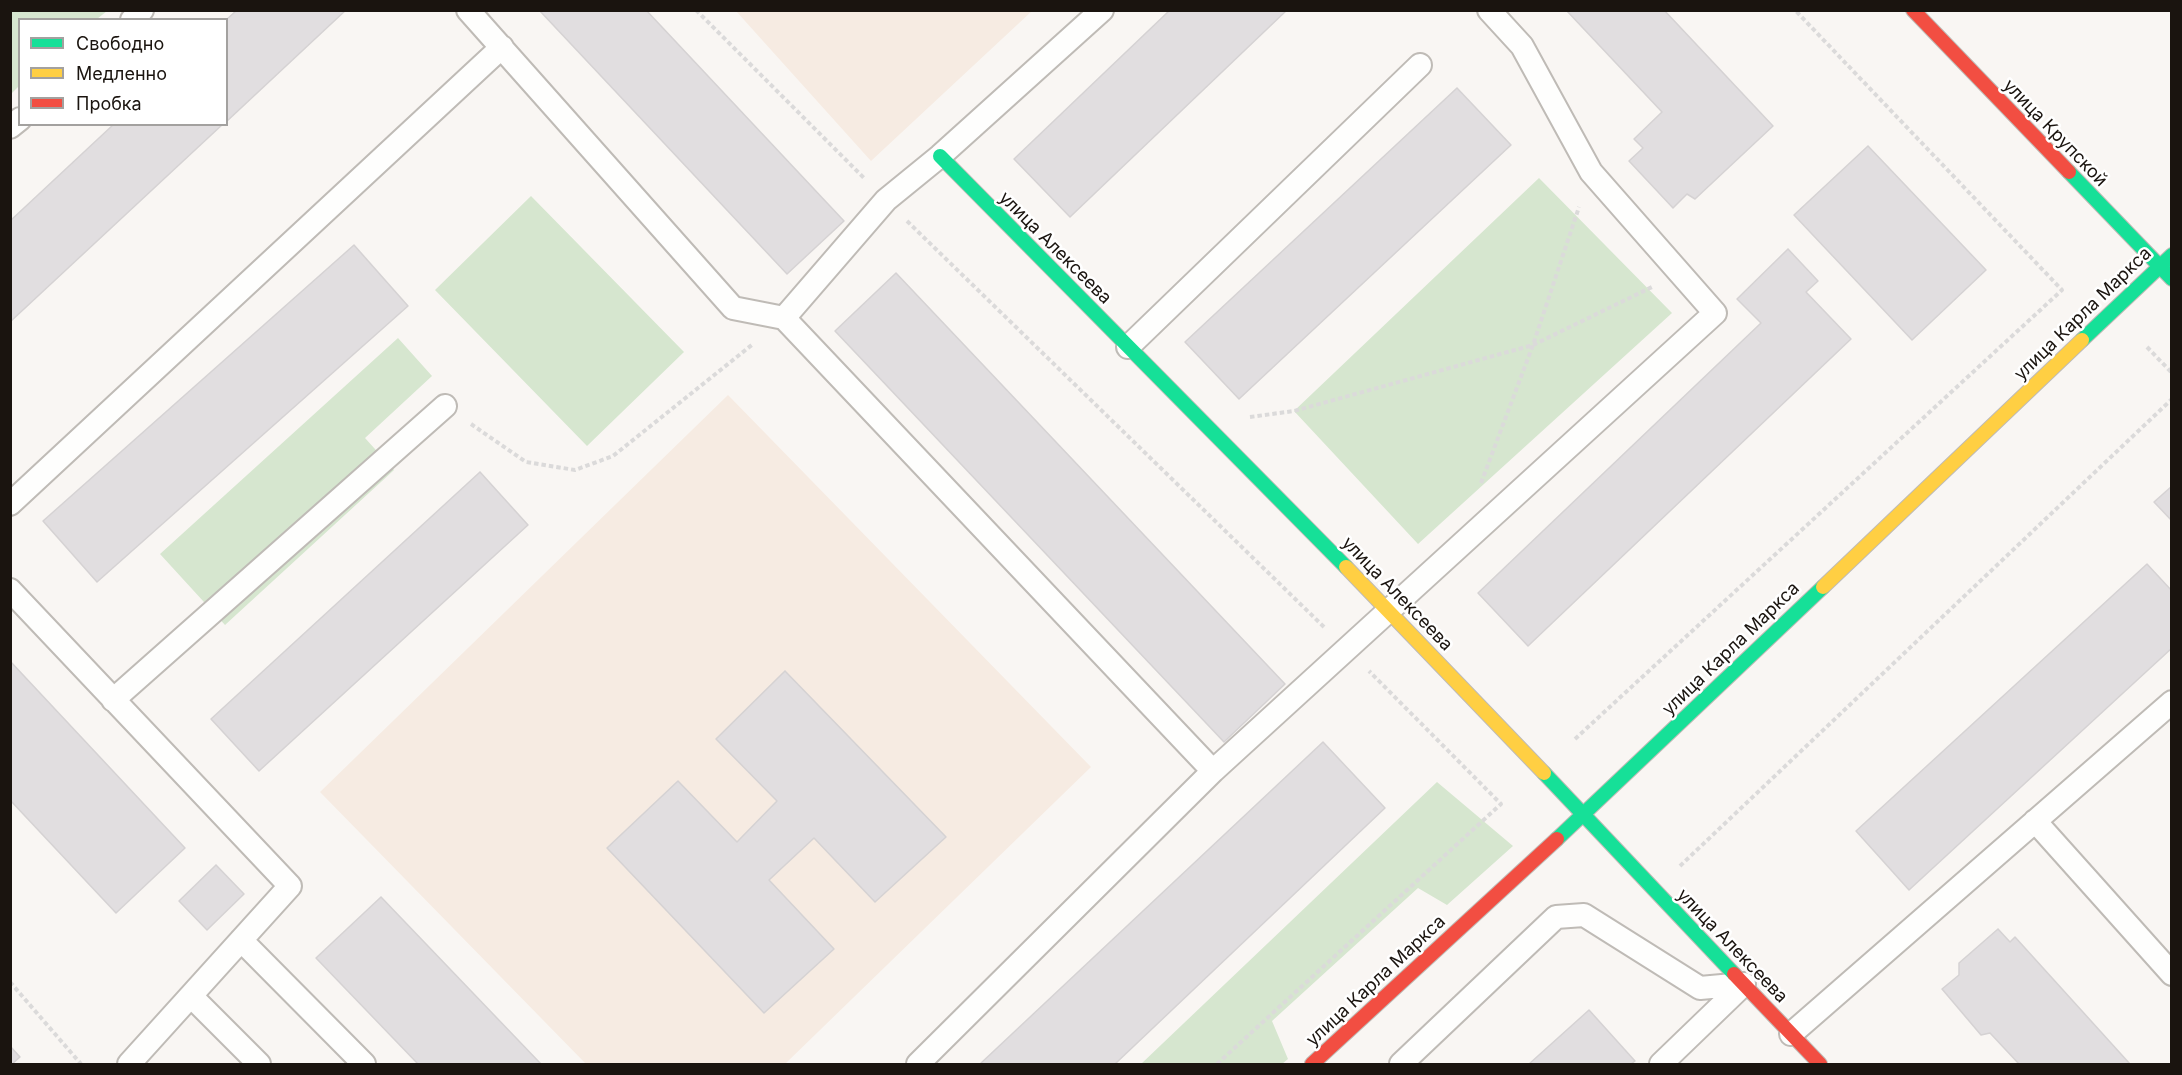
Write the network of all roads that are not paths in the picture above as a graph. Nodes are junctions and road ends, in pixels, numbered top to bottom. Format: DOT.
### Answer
graph roads {
  1 [pos="468,10"];
  2 [pos="1102,10"];
  3 [pos="1489,10"];
  4 [pos="1913,10"];
  5 [pos="502,47"];
  6 [pos="1420,65"];
  7 [pos="940,156"];
  8 [pos="2172,255"];
  9 [pos="2159,267"];
  10 [pos="2172,279"];
  11 [pos="784,318"];
  12 [pos="1128,347"];
  13 [pos="445,406"];
  14 [pos="10,504"];
  15 [pos="10,590"];
  16 [pos="1389,610"];
  17 [pos="113,700"];
  18 [pos="2172,702"];
  19 [pos="1213,771"];
  20 [pos="1582,816"];
  21 [pos="2035,821"];
  22 [pos="241,940"];
  23 [pos="2172,974"];
  24 [pos="1744,984"];
  25 [pos="191,996"];
  26 [pos="1791,1034"];
  27 [pos="129,1065"];
  28 [pos="259,1065"];
  29 [pos="364,1065"];
  30 [pos="918,1065"];
  31 [pos="1312,1065"];
  32 [pos="1401,1065"];
  33 [pos="1661,1065"];
  34 [pos="1820,1065"];
  1 -- 5 [label="lane"];
  2 -- 7 [label="lane"];
  3 -- 16 [label="lane"];
  4 -- 9 [label="main road, улица Крупской"];
  5 -- 11 [label="lane"];
  5 -- 14 [label="lane"];
  6 -- 12 [label="lane"];
  7 -- 11 [label="lane"];
  7 -- 12 [label="main road, улица Алексеева"];
  8 -- 9 [label="main road, улица Карла Маркса"];
  9 -- 10 [label="main road, улица Крупской"];
  9 -- 20 [label="main road, улица Карла Маркса"];
  11 -- 19 [label="lane"];
  12 -- 16 [label="main road, улица Алексеева"];
  13 -- 17 [label="lane"];
  15 -- 17 [label="lane"];
  16 -- 19 [label="lane"];
  16 -- 20 [label="main road, улица Алексеева"];
  17 -- 22 [label="lane"];
  18 -- 21 [label="lane"];
  19 -- 30 [label="lane"];
  20 -- 24 [label="main road, улица Алексеева"];
  20 -- 31 [label="main road, улица Карла Маркса"];
  21 -- 23 [label="lane"];
  21 -- 26 [label="lane"];
  22 -- 25 [label="lane"];
  22 -- 29 [label="lane"];
  24 -- 26 [label="main road, улица Алексеева"];
  24 -- 32 [label="lane"];
  24 -- 33 [label="lane"];
  25 -- 27 [label="lane"];
  25 -- 28 [label="lane"];
  26 -- 34 [label="main road, улица Алексеева"];
}
